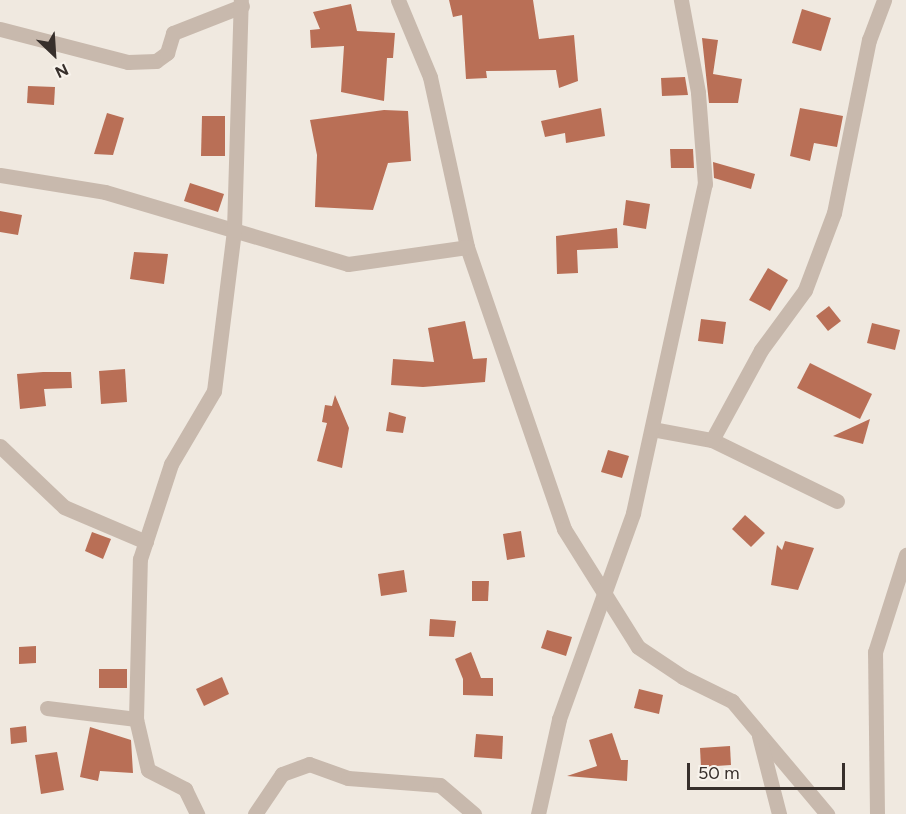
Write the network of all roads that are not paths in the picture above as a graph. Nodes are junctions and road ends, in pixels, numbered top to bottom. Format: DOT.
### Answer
graph roads {
  1 [pos="398,0"];
  2 [pos="681,0"];
  3 [pos="884,0"];
  4 [pos="241,3"];
  5 [pos="0,29"];
  6 [pos="0,175"];
  7 [pos="234,230"];
  8 [pos="467,247"];
  9 [pos="652,429"];
  10 [pos="712,440"];
  11 [pos="0,446"];
  12 [pos="837,501"];
  13 [pos="146,542"];
  14 [pos="906,555"];
  15 [pos="604,588"];
  16 [pos="47,708"];
  17 [pos="136,719"];
  18 [pos="758,732"];
  19 [pos="196,814"];
  20 [pos="255,814"];
  21 [pos="474,814"];
  22 [pos="538,814"];
  23 [pos="779,814"];
  24 [pos="827,814"];
  25 [pos="877,814"];
  1 -- 8 [label="street"];
  2 -- 9 [label="street"];
  3 -- 10 [label="street"];
  4 -- 5 [label="street"];
  4 -- 7 [label="street"];
  6 -- 7 [label="street"];
  7 -- 8 [label="street"];
  7 -- 13 [label="street"];
  8 -- 15 [label="street"];
  9 -- 10 [label="street"];
  9 -- 15 [label="street"];
  10 -- 12 [label="street"];
  11 -- 13 [label="street"];
  13 -- 17 [label="street"];
  14 -- 25 [label="street"];
  15 -- 18 [label="street"];
  15 -- 22 [label="street"];
  16 -- 17 [label="street"];
  17 -- 19 [label="street"];
  18 -- 23 [label="street"];
  18 -- 24 [label="street"];
  20 -- 21 [label="street"];
}
